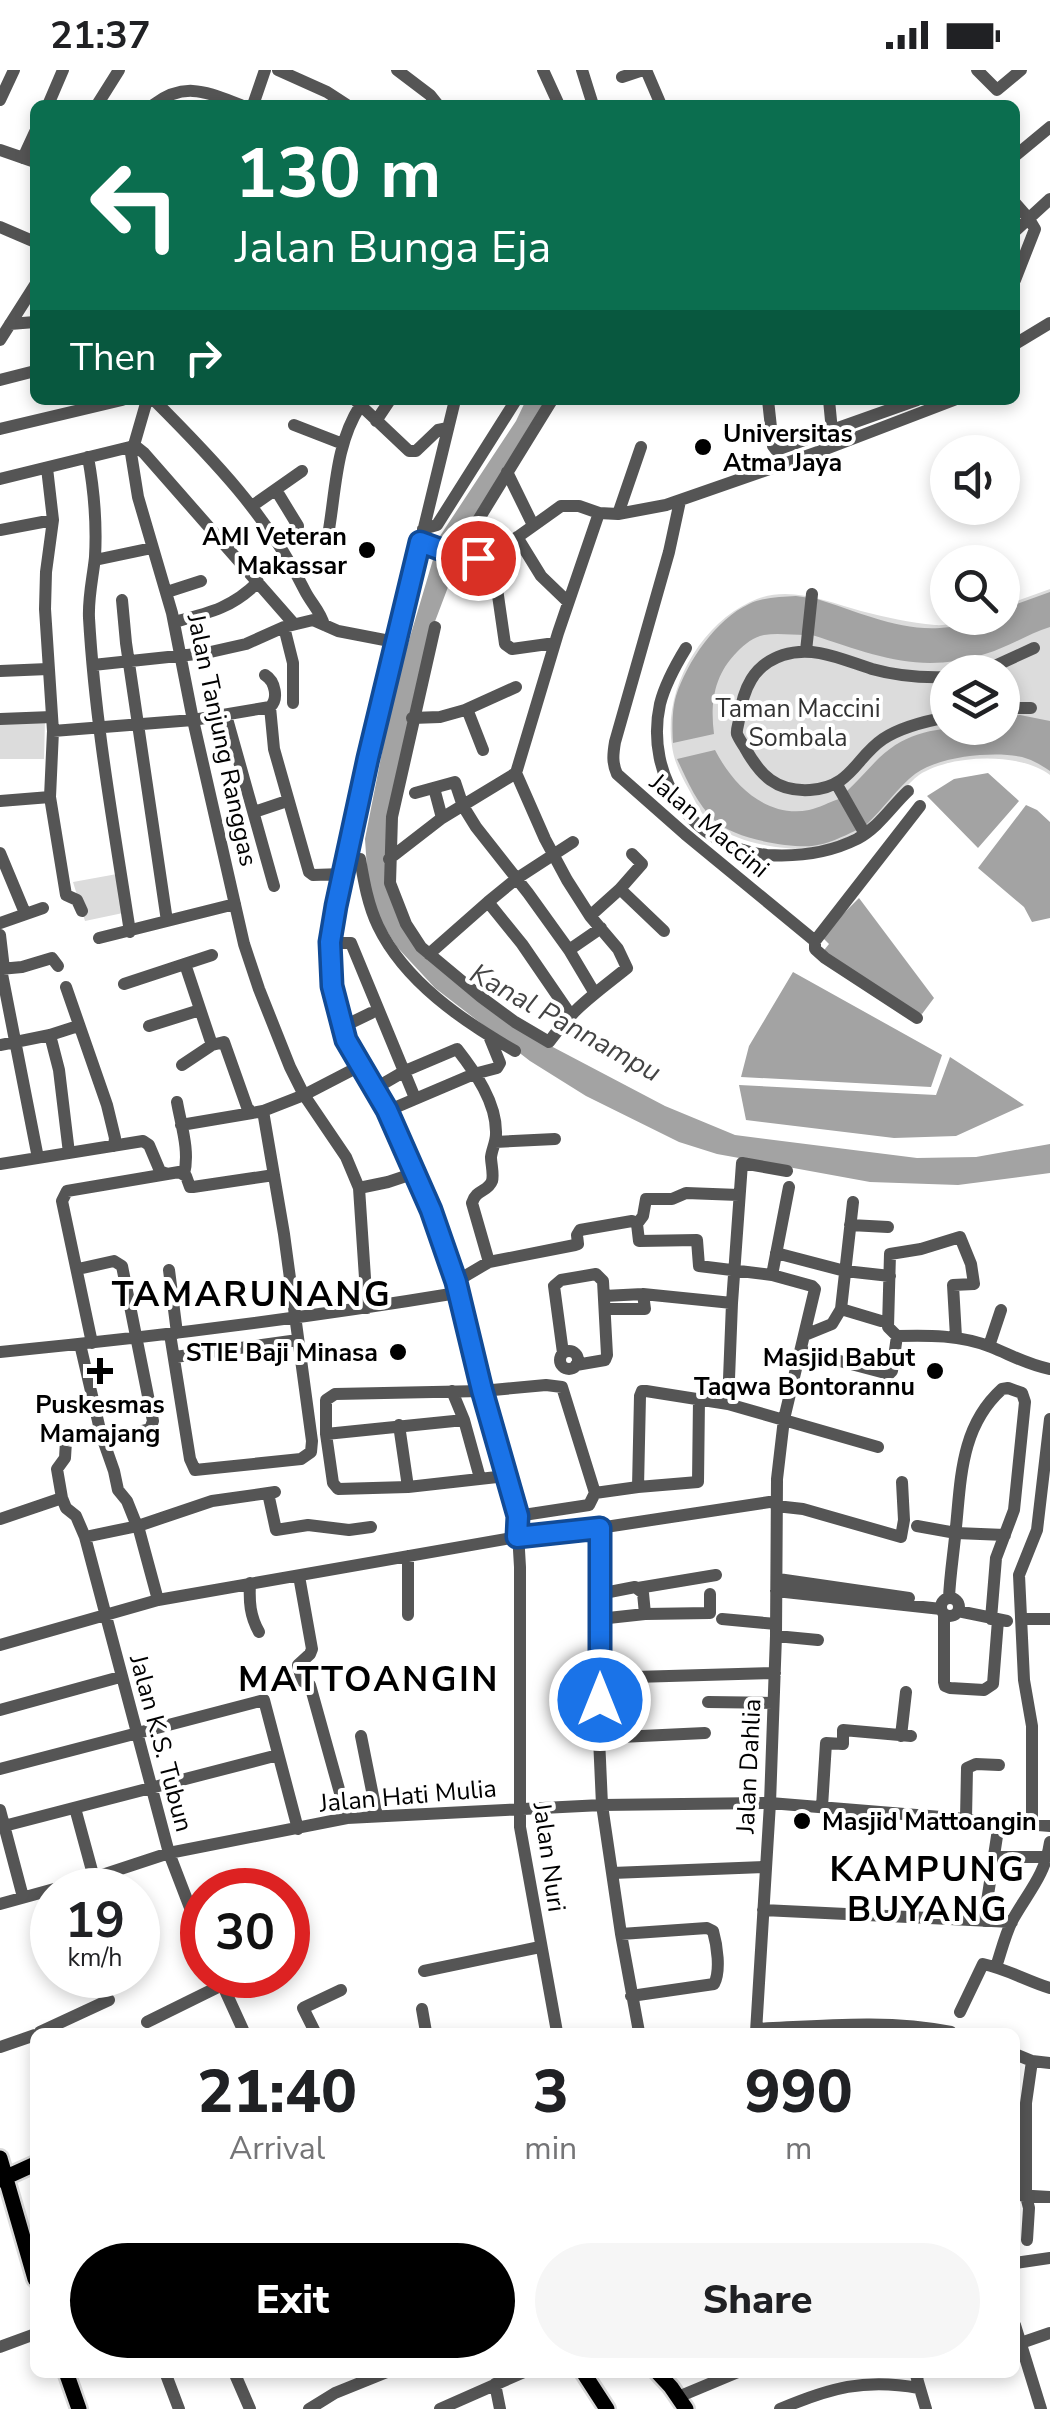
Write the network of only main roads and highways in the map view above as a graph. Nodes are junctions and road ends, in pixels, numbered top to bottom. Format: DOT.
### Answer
graph roads {
  1 [pos="0,2158"];
  2 [pos="30,2166"];
  3 [pos="3,2179"];
  4 [pos="28,2230"];
  5 [pos="72,2378"];
  6 [pos="587,2378"];
  7 [pos="662,2378"];
  8 [pos="682,2403"];
  9 [pos="79,2409"];
  10 [pos="607,2409"];
  1 -- 3 [label="main road"];
  2 -- 3 [label="main road"];
  3 -- 4 [label="main road"];
  5 -- 9 [label="main road"];
  6 -- 10 [label="main road"];
  7 -- 8 [label="main road"];
}
